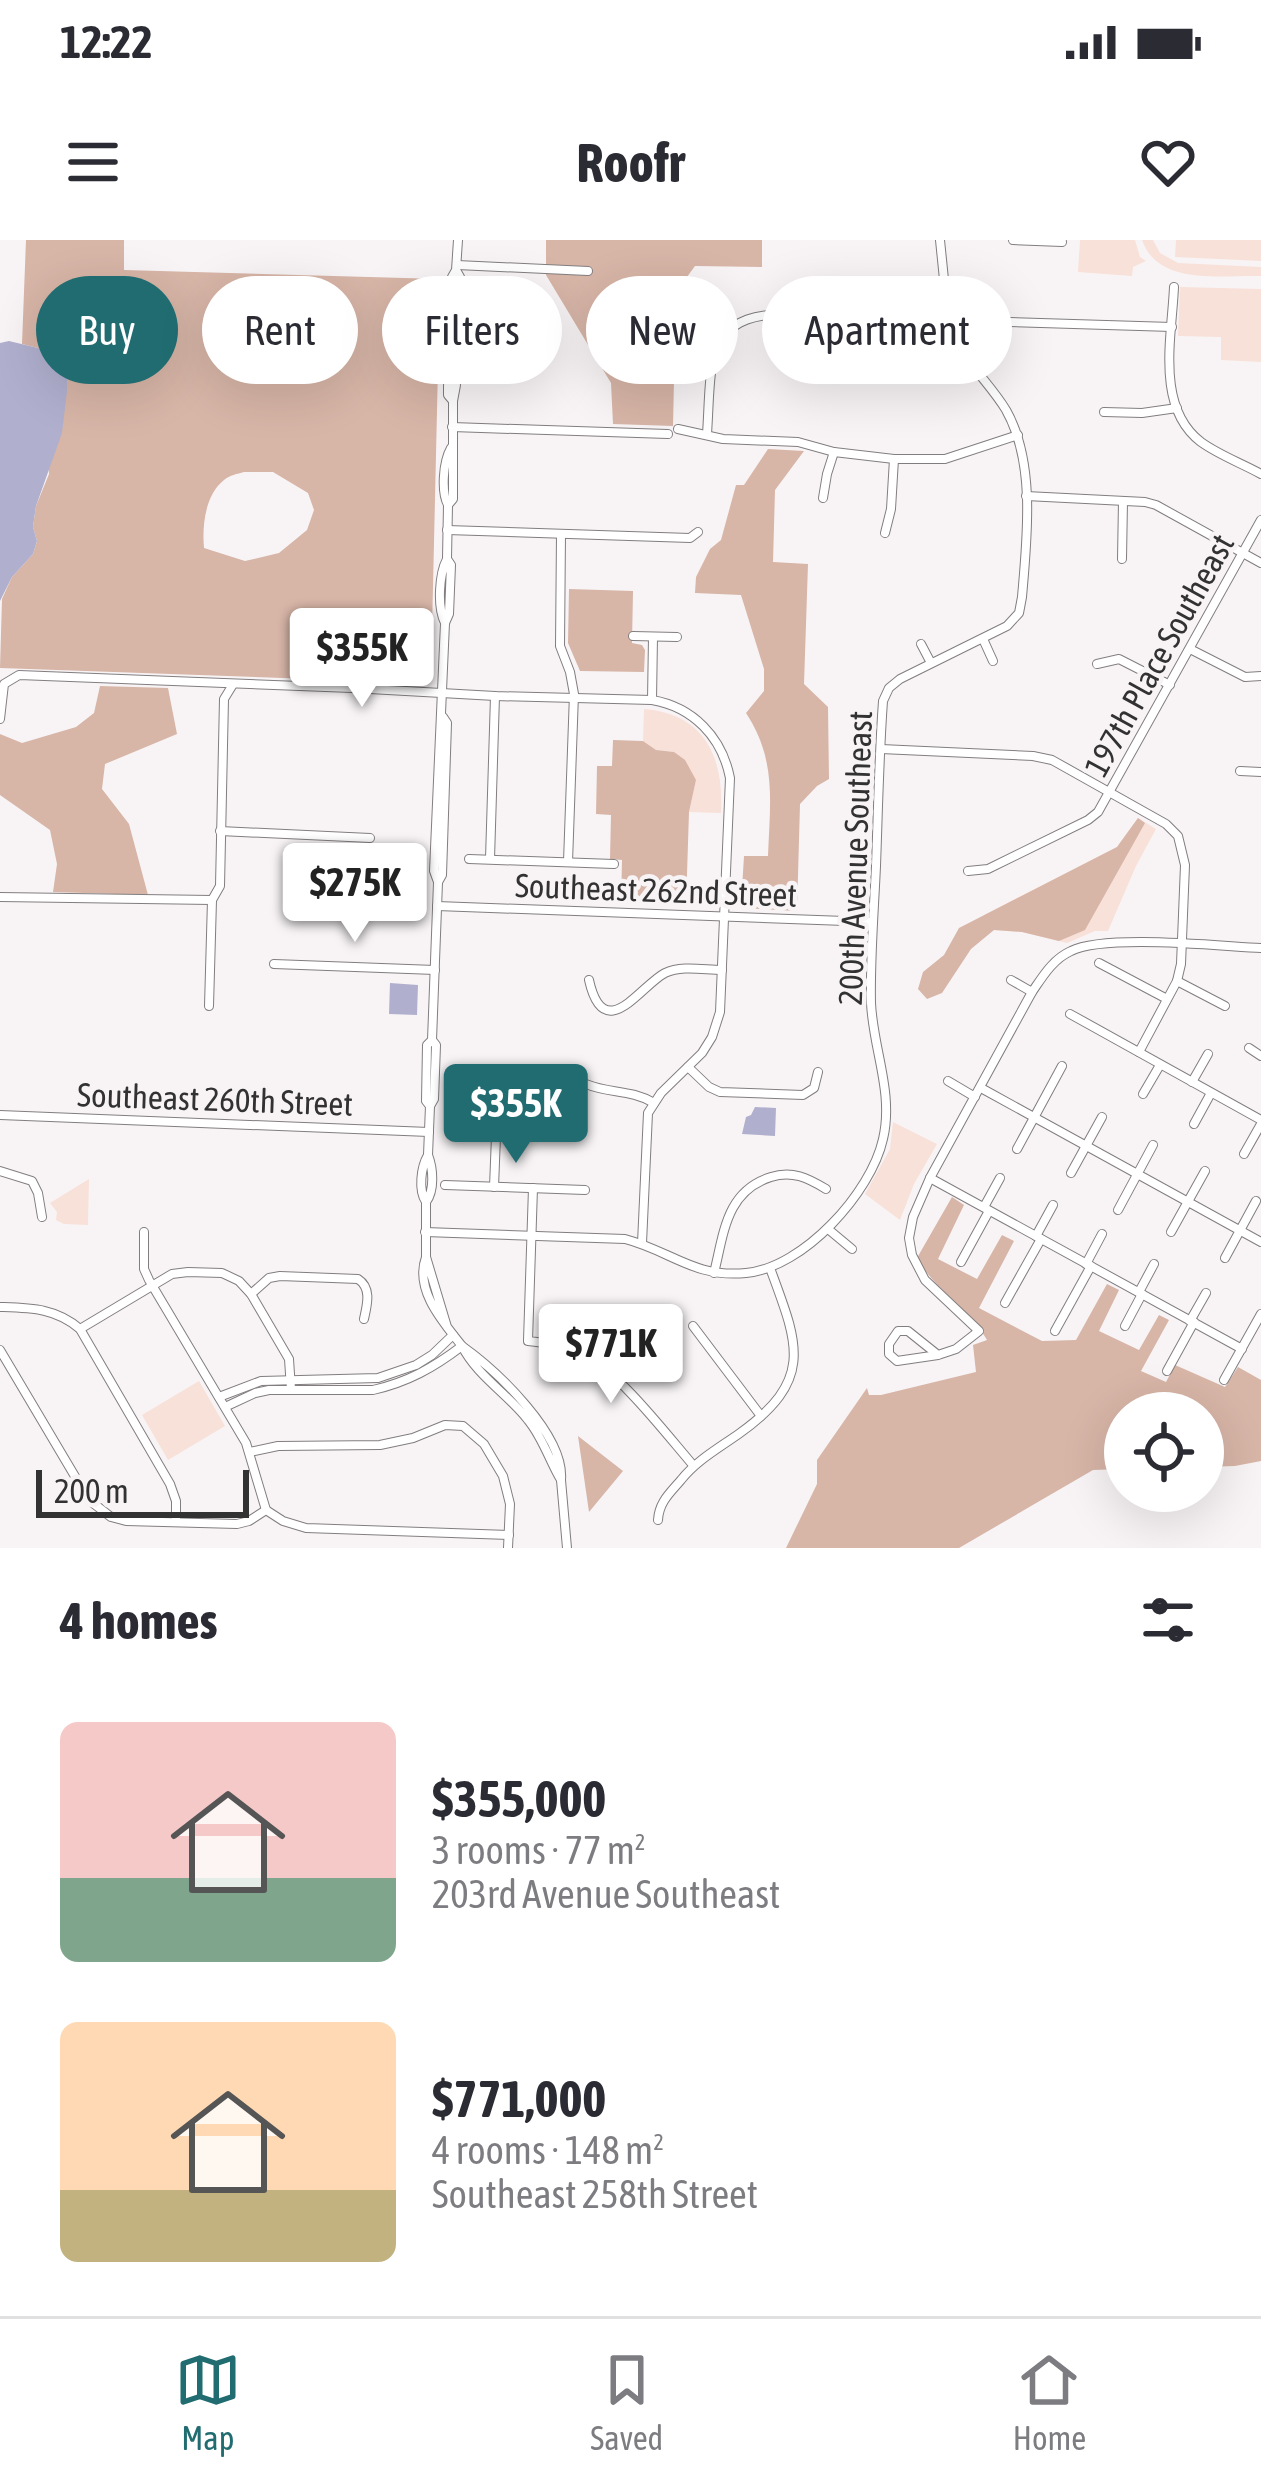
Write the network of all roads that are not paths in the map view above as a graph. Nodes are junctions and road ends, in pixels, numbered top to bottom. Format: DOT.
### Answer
graph roads {
  1 [pos="458,240"];
  2 [pos="940,240"];
  3 [pos="1013,240"];
  4 [pos="1062,242"];
  5 [pos="456,268"];
  6 [pos="588,271"];
  7 [pos="945,276"];
  8 [pos="1174,287"];
  9 [pos="762,314"];
  10 [pos="1012,322"];
  11 [pos="1172,327"];
  12 [pos="986,384"];
  13 [pos="1177,407"];
  14 [pos="1105,412"];
  15 [pos="452,427"];
  16 [pos="707,434"];
  17 [pos="1018,436"];
  18 [pos="834,452"];
  19 [pos="894,459"];
  20 [pos="1261,473"];
  21 [pos="1026,496"];
  22 [pos="823,498"];
  23 [pos="1124,501"];
  24 [pos="1261,520"];
  25 [pos="447,530"];
  26 [pos="698,532"];
  27 [pos="885,533"];
  28 [pos="561,534"];
  29 [pos="1243,554"];
  30 [pos="1122,560"];
  31 [pos="1261,563"];
  32 [pos="633,636"];
  33 [pos="653,637"];
  34 [pos="677,637"];
  35 [pos="983,639"];
  36 [pos="921,644"];
  37 [pos="1190,649"];
  38 [pos="993,662"];
  39 [pos="931,663"];
  40 [pos="1097,664"];
  41 [pos="1261,676"];
  42 [pos="233,685"];
  43 [pos="1170,685"];
  44 [pos="2,691"];
  45 [pos="443,693"];
  46 [pos="495,696"];
  47 [pos="574,698"];
  48 [pos="652,700"];
  49 [pos="0,718"];
  50 [pos="881,748"];
  51 [pos="1240,771"];
  52 [pos="1261,772"];
  53 [pos="1111,793"];
  54 [pos="220,831"];
  55 [pos="370,838"];
  56 [pos="469,859"];
  57 [pos="490,859"];
  58 [pos="568,862"];
  59 [pos="614,864"];
  60 [pos="968,871"];
  61 [pos="0,897"];
  62 [pos="212,900"];
  63 [pos="437,906"];
  64 [pos="725,916"];
  65 [pos="874,922"];
  66 [pos="1183,945"];
  67 [pos="1261,947"];
  68 [pos="1099,963"];
  69 [pos="274,964"];
  70 [pos="435,970"];
  71 [pos="722,970"];
  72 [pos="589,980"];
  73 [pos="1011,980"];
  74 [pos="1177,981"];
  75 [pos="1032,992"];
  76 [pos="1167,999"];
  77 [pos="209,1006"];
  78 [pos="1225,1006"];
  79 [pos="1070,1014"];
  80 [pos="1249,1048"];
  81 [pos="1138,1052"];
  82 [pos="1208,1054"];
  83 [pos="1261,1055"];
  84 [pos="1160,1064"];
  85 [pos="688,1066"];
  86 [pos="1062,1066"];
  87 [pos="818,1072"];
  88 [pos="948,1081"];
  89 [pos="1192,1082"];
  90 [pos="586,1084"];
  91 [pos="978,1093"];
  92 [pos="1211,1093"];
  93 [pos="1143,1094"];
  94 [pos="654,1102"];
  95 [pos="0,1115"];
  96 [pos="1034,1118"];
  97 [pos="1102,1118"];
  98 [pos="1261,1122"];
  99 [pos="1194,1124"];
  100 [pos="429,1132"];
  101 [pos="496,1136"];
  102 [pos="1153,1145"];
  103 [pos="1086,1146"];
  104 [pos="1017,1149"];
  105 [pos="1244,1154"];
  106 [pos="0,1171"];
  107 [pos="1205,1171"];
  108 [pos="1071,1174"];
  109 [pos="1137,1174"];
  110 [pos="930,1178"];
  111 [pos="1000,1178"];
  112 [pos="445,1185"];
  113 [pos="494,1187"];
  114 [pos="532,1188"];
  115 [pos="826,1189"];
  116 [pos="585,1190"];
  117 [pos="1256,1201"];
  118 [pos="1188,1202"];
  119 [pos="1053,1205"];
  120 [pos="987,1209"];
  121 [pos="1118,1210"];
  122 [pos="42,1217"];
  123 [pos="828,1228"];
  124 [pos="1240,1230"];
  125 [pos="144,1232"];
  126 [pos="425,1232"];
  127 [pos="1171,1232"];
  128 [pos="1102,1234"];
  129 [pos="531,1236"];
  130 [pos="1038,1237"];
  131 [pos="1261,1242"];
  132 [pos="642,1243"];
  133 [pos="852,1249"];
  134 [pos="1225,1258"];
  135 [pos="961,1262"];
  136 [pos="1154,1264"];
  137 [pos="1089,1265"];
  138 [pos="770,1268"];
  139 [pos="715,1273"];
  140 [pos="152,1284"];
  141 [pos="1140,1293"];
  142 [pos="1206,1293"];
  143 [pos="251,1294"];
  144 [pos="1005,1303"];
  145 [pos="0,1307"];
  146 [pos="1261,1314"];
  147 [pos="364,1318"];
  148 [pos="1192,1322"];
  149 [pos="693,1326"];
  150 [pos="1125,1326"];
  151 [pos="80,1329"];
  152 [pos="450,1331"];
  153 [pos="1055,1331"];
  154 [pos="462,1346"];
  155 [pos="1242,1349"];
  156 [pos="0,1350"];
  157 [pos="938,1355"];
  158 [pos="1167,1371"];
  159 [pos="1224,1380"];
  160 [pos="292,1385"];
  161 [pos="219,1397"];
  162 [pos="225,1407"];
  163 [pos="761,1417"];
  164 [pos="250,1452"];
  165 [pos="693,1465"];
  166 [pos="266,1510"];
  167 [pos="658,1520"];
  168 [pos="176,1522"];
  169 [pos="509,1535"];
  170 [pos="508,1548"];
  171 [pos="567,1548"];
  1 -- 5 [label="street"];
  2 -- 7 [label="street"];
  3 -- 4 [label="street"];
  5 -- 6 [label="street"];
  5 -- 15 [label="street"];
  8 -- 11 [label="street"];
  9 -- 16 [label="street"];
  10 -- 11 [label="street"];
  11 -- 13 [label="street"];
  12 -- 17 [label="street"];
  13 -- 14 [label="street"];
  13 -- 20 [label="street"];
  15 -- 16 [label="street"];
  15 -- 25 [label="street"];
  16 -- 18 [label="street"];
  17 -- 19 [label="street"];
  17 -- 21 [label="street"];
  18 -- 19 [label="street"];
  18 -- 22 [label="street"];
  19 -- 27 [label="street"];
  21 -- 23 [label="street"];
  21 -- 35 [label="street"];
  23 -- 29 [label="street"];
  23 -- 30 [label="street"];
  24 -- 29 [label="street, 197th Place Southeast"];
  25 -- 28 [label="street"];
  25 -- 45 [label="street"];
  26 -- 28 [label="street"];
  28 -- 47 [label="street"];
  29 -- 31 [label="street"];
  29 -- 37 [label="street, 197th Place Southeast"];
  32 -- 33 [label="street"];
  33 -- 34 [label="street"];
  33 -- 48 [label="street"];
  35 -- 38 [label="street"];
  35 -- 39 [label="street"];
  36 -- 39 [label="street"];
  37 -- 41 [label="street"];
  37 -- 43 [label="street, 197th Place Southeast"];
  39 -- 50 [label="street, 200th Avenue Southeast"];
  40 -- 43 [label="street"];
  42 -- 44 [label="street"];
  42 -- 45 [label="street"];
  42 -- 54 [label="street"];
  43 -- 53 [label="street, 197th Place Southeast"];
  44 -- 49 [label="street"];
  45 -- 46 [label="street"];
  45 -- 63 [label="street"];
  46 -- 47 [label="street"];
  46 -- 57 [label="street"];
  47 -- 48 [label="street"];
  47 -- 58 [label="street"];
  48 -- 64 [label="street"];
  50 -- 53 [label="street"];
  50 -- 65 [label="street, 200th Avenue Southeast"];
  51 -- 52 [label="street"];
  53 -- 60 [label="street, 197th Place Southeast"];
  53 -- 66 [label="street"];
  54 -- 55 [label="street"];
  54 -- 62 [label="street"];
  56 -- 57 [label="street"];
  57 -- 58 [label="street"];
  58 -- 59 [label="street"];
  61 -- 62 [label="street"];
  62 -- 77 [label="street"];
  63 -- 64 [label="street, Southeast 262nd Street"];
  63 -- 70 [label="street"];
  64 -- 65 [label="street, Southeast 262nd Street"];
  64 -- 71 [label="street"];
  65 -- 123 [label="street, 200th Avenue Southeast"];
  66 -- 67 [label="street"];
  66 -- 74 [label="street"];
  66 -- 75 [label="street"];
  68 -- 76 [label="street"];
  69 -- 70 [label="street"];
  70 -- 100 [label="street"];
  71 -- 72 [label="street"];
  71 -- 85 [label="street"];
  73 -- 75 [label="street"];
  74 -- 76 [label="street"];
  74 -- 78 [label="street"];
  75 -- 91 [label="street"];
  76 -- 81 [label="street"];
  79 -- 81 [label="street"];
  80 -- 83 [label="street"];
  81 -- 84 [label="street"];
  82 -- 89 [label="street"];
  84 -- 89 [label="street"];
  84 -- 93 [label="street"];
  85 -- 87 [label="street"];
  85 -- 94 [label="street"];
  86 -- 96 [label="street"];
  88 -- 91 [label="street"];
  89 -- 92 [label="street"];
  90 -- 94 [label="street"];
  91 -- 96 [label="street"];
  91 -- 110 [label="street"];
  92 -- 98 [label="street"];
  92 -- 99 [label="street"];
  94 -- 132 [label="street"];
  95 -- 100 [label="street, Southeast 260th Street"];
  96 -- 103 [label="street"];
  96 -- 104 [label="street"];
  97 -- 103 [label="street"];
  98 -- 105 [label="street"];
  100 -- 126 [label="street"];
  101 -- 113 [label="street"];
  102 -- 109 [label="street"];
  103 -- 108 [label="street"];
  103 -- 109 [label="street"];
  106 -- 122 [label="street"];
  107 -- 118 [label="street"];
  109 -- 118 [label="street"];
  109 -- 121 [label="street"];
  110 -- 120 [label="street"];
  110 -- 157 [label="street"];
  111 -- 120 [label="street"];
  112 -- 113 [label="street"];
  113 -- 114 [label="street"];
  114 -- 116 [label="street"];
  114 -- 129 [label="street"];
  115 -- 139 [label="street"];
  117 -- 124 [label="street"];
  118 -- 124 [label="street"];
  118 -- 127 [label="street"];
  119 -- 130 [label="street"];
  120 -- 130 [label="street"];
  120 -- 135 [label="street"];
  123 -- 133 [label="street"];
  123 -- 138 [label="street, 200th Avenue Southeast"];
  124 -- 131 [label="street"];
  124 -- 134 [label="street"];
  125 -- 140 [label="street"];
  126 -- 129 [label="street"];
  126 -- 152 [label="street"];
  128 -- 137 [label="street"];
  129 -- 132 [label="street"];
  129 -- 165 [label="street"];
  130 -- 137 [label="street"];
  130 -- 144 [label="street"];
  132 -- 139 [label="street"];
  136 -- 141 [label="street"];
  137 -- 141 [label="street"];
  137 -- 153 [label="street"];
  138 -- 139 [label="street"];
  138 -- 163 [label="street"];
  140 -- 143 [label="street"];
  140 -- 151 [label="street"];
  140 -- 161 [label="street"];
  141 -- 148 [label="street"];
  141 -- 150 [label="street"];
  142 -- 148 [label="street"];
  143 -- 147 [label="street"];
  143 -- 160 [label="street"];
  145 -- 151 [label="street"];
  146 -- 155 [label="street"];
  148 -- 155 [label="street"];
  148 -- 158 [label="street"];
  149 -- 163 [label="street"];
  151 -- 168 [label="street"];
  152 -- 154 [label="street"];
  152 -- 160 [label="street"];
  154 -- 160 [label="street"];
  154 -- 171 [label="street"];
  155 -- 159 [label="street"];
  156 -- 168 [label="street"];
  157 -- 157 [label="street"];
  160 -- 161 [label="street"];
  160 -- 162 [label="street"];
  161 -- 162 [label="street"];
  162 -- 164 [label="street"];
  163 -- 165 [label="street"];
  164 -- 166 [label="street"];
  164 -- 169 [label="street"];
  165 -- 167 [label="street"];
  166 -- 168 [label="street"];
  166 -- 169 [label="street"];
  169 -- 170 [label="street"];
}
